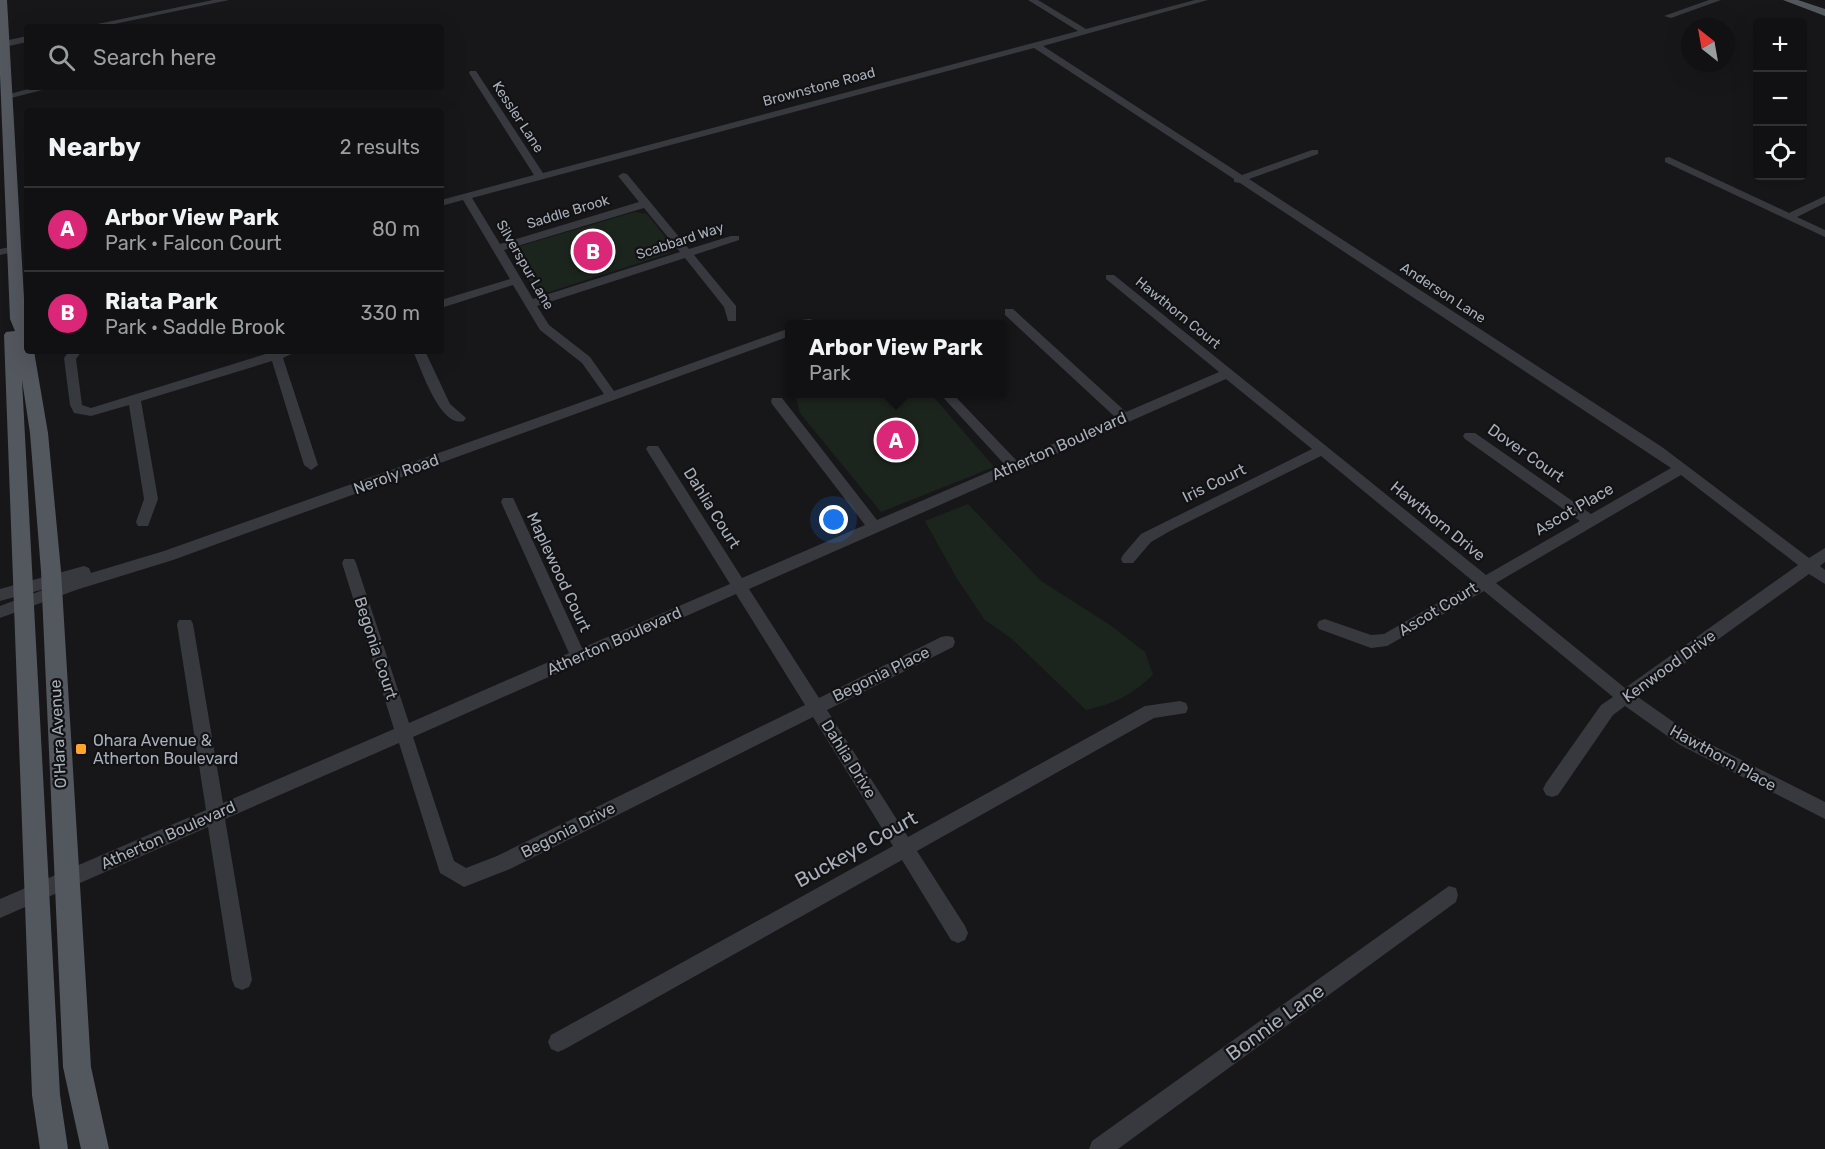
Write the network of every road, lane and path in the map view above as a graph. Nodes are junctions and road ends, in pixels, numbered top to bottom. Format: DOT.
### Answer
graph roads {
  1 [pos="2,0"];
  2 [pos="225,0"];
  3 [pos="1032,0"];
  4 [pos="1204,0"];
  5 [pos="1717,0"];
  6 [pos="1788,0"];
  7 [pos="1825,13"];
  8 [pos="1668,16"];
  9 [pos="102,24"];
  10 [pos="1085,32"];
  11 [pos="24,40"];
  12 [pos="2,44"];
  13 [pos="1036,45"];
  14 [pos="473,73"];
  15 [pos="35,90"];
  16 [pos="7,96"];
  17 [pos="1315,152"];
  18 [pos="1669,160"];
  19 [pos="540,176"];
  20 [pos="623,176"];
  21 [pos="1238,180"];
  22 [pos="466,196"];
  23 [pos="1825,199"];
  24 [pos="444,202"];
  25 [pos="645,204"];
  26 [pos="1790,218"];
  27 [pos="1825,234"];
  28 [pos="735,238"];
  29 [pos="499,248"];
  30 [pos="7,250"];
  31 [pos="687,254"];
  32 [pos="1110,277"];
  33 [pos="517,280"];
  34 [pos="444,303"];
  35 [pos="531,304"];
  36 [pos="1009,312"];
  37 [pos="22,317"];
  38 [pos="732,318"];
  39 [pos="785,328"];
  40 [pos="785,333"];
  41 [pos="24,340"];
  42 [pos="26,354"];
  43 [pos="73,354"];
  44 [pos="282,354"];
  45 [pos="420,354"];
  46 [pos="276,356"];
  47 [pos="1228,373"];
  48 [pos="609,394"];
  49 [pos="951,398"];
  50 [pos="134,399"];
  51 [pos="777,401"];
  52 [pos="459,418"];
  53 [pos="1124,418"];
  54 [pos="1470,436"];
  55 [pos="654,449"];
  56 [pos="1323,450"];
  57 [pos="311,465"];
  58 [pos="1014,466"];
  59 [pos="1682,468"];
  60 [pos="508,502"];
  61 [pos="1590,521"];
  62 [pos="142,522"];
  63 [pos="874,527"];
  64 [pos="1825,554"];
  65 [pos="1128,559"];
  66 [pos="349,563"];
  67 [pos="1809,565"];
  68 [pos="1825,578"];
  69 [pos="1484,582"];
  70 [pos="51,586"];
  71 [pos="740,586"];
  72 [pos="0,595"];
  73 [pos="23,595"];
  74 [pos="0,612"];
  75 [pos="185,624"];
  76 [pos="1325,625"];
  77 [pos="947,642"];
  78 [pos="578,656"];
  79 [pos="1625,697"];
  80 [pos="816,706"];
  81 [pos="1180,708"];
  82 [pos="404,732"];
  83 [pos="1552,789"];
  84 [pos="1825,811"];
  85 [pos="214,815"];
  86 [pos="904,847"];
  87 [pos="66,880"];
  88 [pos="38,892"];
  89 [pos="1449,895"];
  90 [pos="0,909"];
  91 [pos="958,933"];
  92 [pos="242,980"];
  93 [pos="558,1042"];
  94 [pos="54,1149"];
  95 [pos="95,1149"];
  96 [pos="1100,1149"];
  1 -- 12 [label="main road, O'Hara Avenue"];
  2 -- 9 [label="street"];
  3 -- 10 [label="street"];
  4 -- 10 [label="street, Brownstone Road"];
  5 -- 8 [label="street"];
  6 -- 7 [label="main road"];
  10 -- 13 [label="street, Brownstone Road"];
  11 -- 12 [label="street"];
  12 -- 16 [label="main road, O'Hara Avenue"];
  13 -- 19 [label="street, Brownstone Road"];
  13 -- 21 [label="street, Anderson Lane"];
  14 -- 19 [label="street, Kessler Lane"];
  15 -- 16 [label="street"];
  16 -- 30 [label="main road, O'Hara Avenue"];
  17 -- 21 [label="street"];
  18 -- 26 [label="street"];
  19 -- 22 [label="street, Brownstone Road"];
  20 -- 25 [label="street"];
  21 -- 59 [label="street, Anderson Lane"];
  22 -- 24 [label="street, Brownstone Road"];
  22 -- 29 [label="street, Silverspur Lane"];
  23 -- 26 [label="street"];
  25 -- 29 [label="street, Saddle Brook"];
  25 -- 31 [label="street"];
  26 -- 27 [label="street"];
  28 -- 31 [label="street, Scabbard Way"];
  29 -- 33 [label="street, Silverspur Lane"];
  30 -- 37 [label="main road, O'Hara Avenue"];
  31 -- 35 [label="street, Scabbard Way"];
  31 -- 38 [label="street"];
  32 -- 47 [label="street, Hawthorn Court"];
  33 -- 34 [label="street"];
  33 -- 35 [label="street, Silverspur Lane"];
  35 -- 48 [label="street, Silverspur Lane"];
  36 -- 53 [label="street"];
  37 -- 41 [label="main road, O'Hara Avenue"];
  37 -- 73 [label="main road, O'Hara Avenue"];
  39 -- 48 [label="street, Neroly Road"];
  40 -- 48 [label="street, Neroly Road"];
  42 -- 70 [label="main road, O'Hara Avenue"];
  43 -- 50 [label="street"];
  44 -- 46 [label="street"];
  45 -- 52 [label="street"];
  46 -- 50 [label="street"];
  46 -- 57 [label="street"];
  47 -- 53 [label="street, Atherton Boulevard"];
  47 -- 56 [label="street, Hawthorn Drive"];
  48 -- 70 [label="street, Neroly Road"];
  49 -- 58 [label="street"];
  50 -- 62 [label="street"];
  51 -- 63 [label="street"];
  53 -- 58 [label="street, Atherton Boulevard"];
  54 -- 61 [label="street, Dover Court"];
  55 -- 71 [label="street, Dahlia Court"];
  56 -- 65 [label="street, Iris Court"];
  56 -- 69 [label="street, Hawthorn Drive"];
  58 -- 63 [label="street, Atherton Boulevard"];
  59 -- 61 [label="street, Ascot Place"];
  59 -- 67 [label="street, Anderson Lane"];
  60 -- 78 [label="street, Maplewood Court"];
  61 -- 69 [label="street, Ascot Place"];
  63 -- 71 [label="street, Atherton Boulevard"];
  64 -- 67 [label="street, Kenwood Drive"];
  66 -- 82 [label="street, Begonia Court"];
  67 -- 68 [label="street, Anderson Lane"];
  67 -- 79 [label="street, Kenwood Drive"];
  69 -- 76 [label="street, Ascot Court"];
  69 -- 79 [label="street, Hawthorn Drive"];
  70 -- 73 [label="street, Neroly Road"];
  70 -- 87 [label="main road, O'Hara Avenue"];
  71 -- 78 [label="street, Atherton Boulevard"];
  71 -- 80 [label="street, Dahlia Drive"];
  72 -- 73 [label="street, Neroly Road"];
  73 -- 74 [label="street, Neroly Road"];
  73 -- 88 [label="main road, O'Hara Avenue"];
  75 -- 85 [label="street"];
  77 -- 80 [label="street, Begonia Place"];
  78 -- 82 [label="street, Atherton Boulevard"];
  79 -- 83 [label="street, Kenwood Drive"];
  79 -- 84 [label="street, Hawthorn Place"];
  80 -- 82 [label="street, Begonia Drive"];
  80 -- 86 [label="street, Dahlia Drive"];
  81 -- 86 [label="street, Buckeye Court"];
  82 -- 85 [label="street, Atherton Boulevard"];
  85 -- 87 [label="street, Atherton Boulevard"];
  85 -- 92 [label="street"];
  86 -- 91 [label="street, Dahlia Drive"];
  86 -- 93 [label="street, Buckeye Court"];
  87 -- 88 [label="street, Atherton Boulevard"];
  87 -- 95 [label="main road, O'Hara Avenue"];
  88 -- 90 [label="street, Atherton Boulevard"];
  88 -- 94 [label="main road, O'Hara Avenue"];
  89 -- 96 [label="street, Bonnie Lane"];
}
